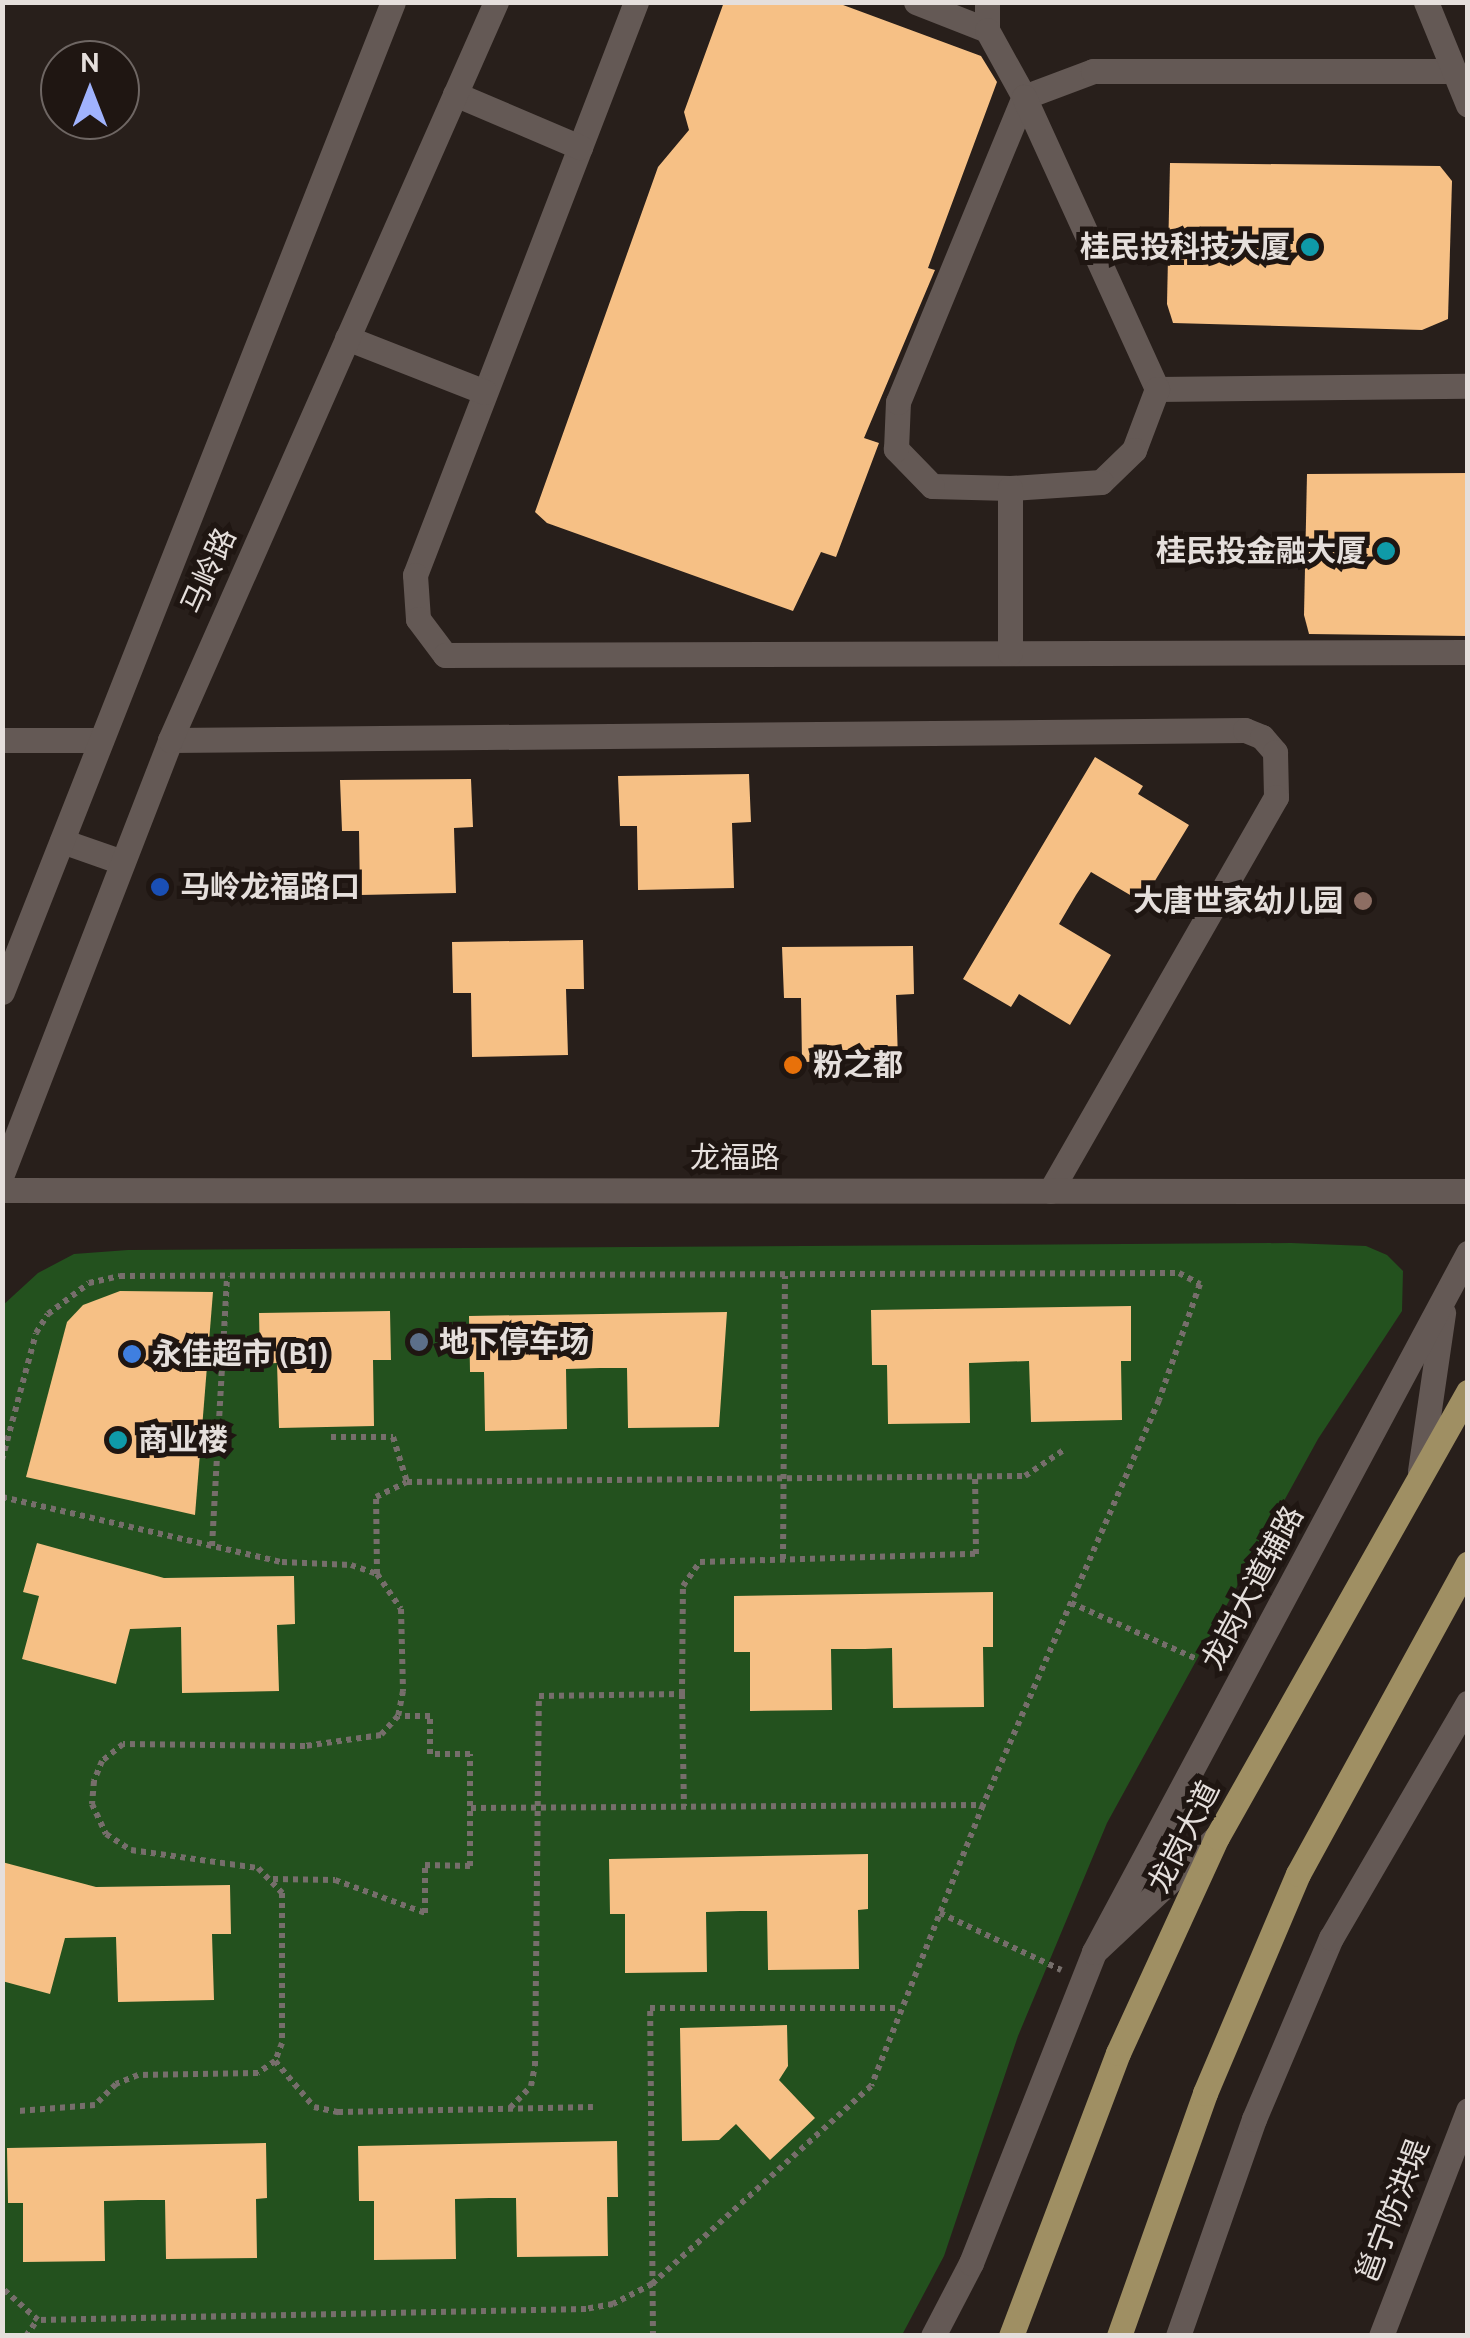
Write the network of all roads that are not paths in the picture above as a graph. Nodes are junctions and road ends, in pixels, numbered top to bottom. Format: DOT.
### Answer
graph roads {
  1 [pos="394,2"];
  2 [pos="496,2"];
  3 [pos="636,2"];
  4 [pos="916,2"];
  5 [pos="987,2"];
  6 [pos="1426,2"];
  7 [pos="987,30"];
  8 [pos="1454,71"];
  9 [pos="455,94"];
  10 [pos="1024,96"];
  11 [pos="1468,105"];
  12 [pos="580,147"];
  13 [pos="347,338"];
  14 [pos="1468,386"];
  15 [pos="1157,389"];
  16 [pos="485,392"];
  17 [pos="1010,488"];
  18 [pos="1468,652"];
  19 [pos="1010,653"];
  20 [pos="2,740"];
  21 [pos="102,740"];
  22 [pos="170,740"];
  23 [pos="62,840"];
  24 [pos="122,862"];
  25 [pos="2,992"];
  26 [pos="2,1174"];
  27 [pos="2,1190"];
  28 [pos="1050,1190"];
  29 [pos="1468,1191"];
  30 [pos="1468,1253"];
  31 [pos="1446,1294"];
  32 [pos="1468,1392"];
  33 [pos="1420,1470"];
  34 [pos="1468,1564"];
  35 [pos="1468,1703"];
  36 [pos="1217,1837"];
  37 [pos="1094,1952"];
  38 [pos="1468,2110"];
  39 [pos="933,2336"];
  40 [pos="1011,2336"];
  41 [pos="1119,2336"];
  42 [pos="1178,2336"];
  43 [pos="1382,2336"];
  1 -- 21 [label="street, 马岭路"];
  2 -- 9 [label="street, 马岭路"];
  3 -- 12 [label="street"];
  4 -- 7 [label="street"];
  5 -- 7 [label="street"];
  6 -- 8 [label="street"];
  7 -- 10 [label="street"];
  8 -- 10 [label="street"];
  8 -- 11 [label="street"];
  9 -- 12 [label="street"];
  9 -- 13 [label="street, 马岭路"];
  10 -- 15 [label="street"];
  10 -- 17 [label="street"];
  12 -- 16 [label="street"];
  13 -- 16 [label="street"];
  13 -- 22 [label="street, 马岭路"];
  14 -- 15 [label="street"];
  15 -- 17 [label="street"];
  16 -- 19 [label="street"];
  17 -- 19 [label="street"];
  18 -- 19 [label="street"];
  20 -- 21 [label="street"];
  21 -- 23 [label="street, 马岭路"];
  22 -- 24 [label="street, 马岭路"];
  22 -- 28 [label="street"];
  23 -- 24 [label="street"];
  23 -- 25 [label="street, 马岭路"];
  24 -- 26 [label="street, 马岭路"];
  27 -- 28 [label="street, 龙福路"];
  28 -- 29 [label="street, 龙福路"];
  30 -- 31 [label="street, 龙岗大道辅路"];
  31 -- 33 [label="street"];
  31 -- 37 [label="street, 龙岗大道辅路"];
  32 -- 33 [label="main road, 龙岗大道"];
  33 -- 36 [label="main road, 龙岗大道"];
  34 -- 41 [label="main road"];
  35 -- 42 [label="street"];
  36 -- 37 [label="street, 龙岗大道辅路"];
  36 -- 40 [label="main road, 龙岗大道"];
  37 -- 39 [label="street, 龙岗大道辅路"];
  38 -- 43 [label="street, 邕宁防洪堤"];
}
